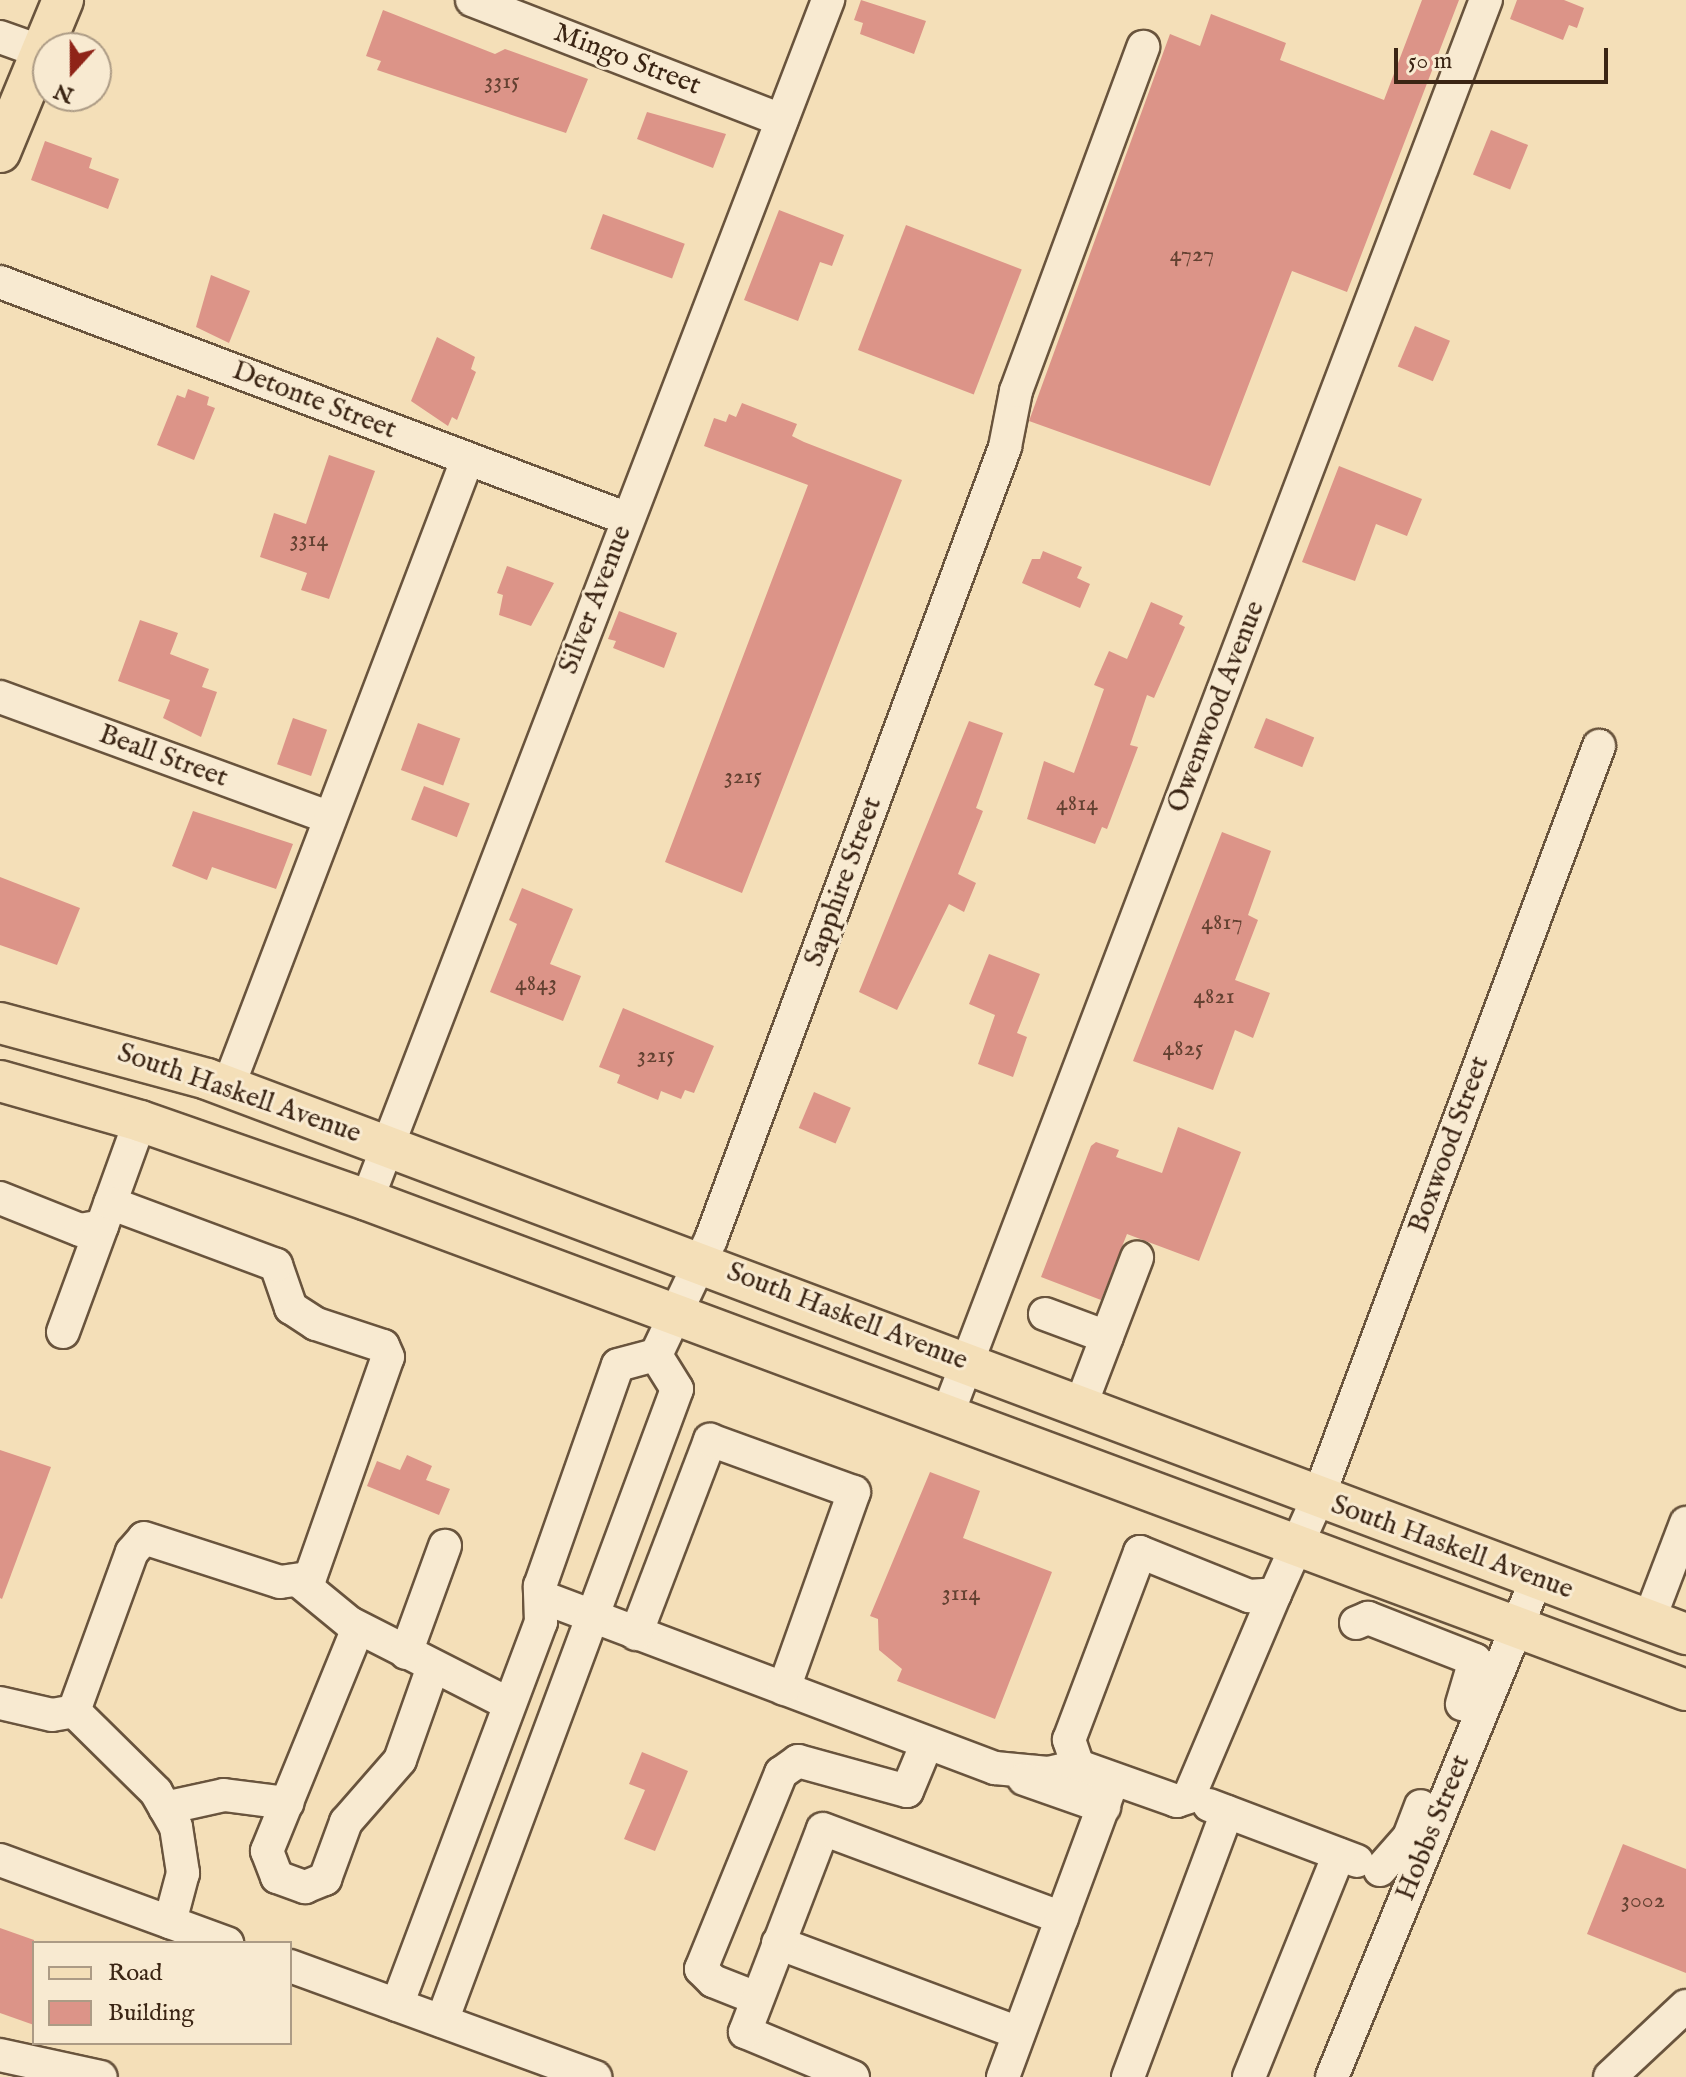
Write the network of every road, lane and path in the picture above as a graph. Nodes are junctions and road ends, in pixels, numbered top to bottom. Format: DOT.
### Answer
graph roads {
  1 [pos="63,0"];
  2 [pos="472,0"];
  3 [pos="828,0"];
  4 [pos="1486,0"];
  5 [pos="50,32"];
  6 [pos="0,37"];
  7 [pos="1143,47"];
  8 [pos="32,48"];
  9 [pos="32,69"];
  10 [pos="8,111"];
  11 [pos="782,120"];
  12 [pos="0,152"];
  13 [pos="0,282"];
  14 [pos="467,460"];
  15 [pos="628,519"];
  16 [pos="0,697"];
  17 [pos="1599,746"];
  18 [pos="326,816"];
  19 [pos="0,1023"];
  20 [pos="161,1064"];
  21 [pos="0,1081"];
  22 [pos="228,1087"];
  23 [pos="140,1121"];
  24 [pos="386,1144"];
  25 [pos="0,1198"];
  26 [pos="367,1200"];
  27 [pos="106,1215"];
  28 [pos="1137,1258"];
  29 [pos="700,1261"];
  30 [pos="674,1314"];
  31 [pos="1045,1314"];
  32 [pos="63,1332"];
  33 [pos="1107,1337"];
  34 [pos="656,1355"];
  35 [pos="967,1363"];
  36 [pos="1080,1407"];
  37 [pos="948,1413"];
  38 [pos="1318,1498"];
  39 [pos="1686,1523"];
  40 [pos="1300,1543"];
  41 [pos="445,1546"];
  42 [pos="1536,1580"];
  43 [pos="300,1582"];
  44 [pos="1275,1594"];
  45 [pos="542,1597"];
  46 [pos="592,1618"];
  47 [pos="1649,1620"];
  48 [pos="1356,1623"];
  49 [pos="358,1628"];
  50 [pos="1516,1628"];
  51 [pos="636,1634"];
  52 [pos="1686,1634"];
  53 [pos="419,1660"];
  54 [pos="1630,1669"];
  55 [pos="784,1689"];
  56 [pos="1686,1690"];
  57 [pos="0,1703"];
  58 [pos="509,1704"];
  59 [pos="74,1711"];
  60 [pos="927,1743"];
  61 [pos="1078,1766"];
  62 [pos="995,1768"];
  63 [pos="1108,1793"];
  64 [pos="1189,1797"];
  65 [pos="287,1803"];
  66 [pos="165,1808"];
  67 [pos="1227,1812"];
  68 [pos="1339,1854"];
  69 [pos="0,1860"];
  70 [pos="1380,1870"];
  71 [pos="1412,1882"];
  72 [pos="1062,1918"];
  73 [pos="170,1922"];
  74 [pos="222,1941"];
  75 [pos="778,1943"];
  76 [pos="292,1967"];
  77 [pos="756,1998"];
  78 [pos="397,2005"];
  79 [pos="1686,2006"];
  80 [pos="442,2021"];
  81 [pos="1019,2033"];
  82 [pos="0,2055"];
  83 [pos="101,2077"];
  84 [pos="595,2077"];
  85 [pos="853,2077"];
  86 [pos="1003,2077"];
  87 [pos="1128,2077"];
  88 [pos="1249,2077"];
  89 [pos="1332,2077"];
  90 [pos="1610,2077"];
  1 -- 5 [label="main road"];
  2 -- 11 [label="street, Mingo Street"];
  3 -- 11 [label="street, Silver Avenue"];
  4 -- 35 [label="street, Owenwood Avenue"];
  6 -- 8 [label="street"];
  7 -- 29 [label="street, Sapphire Street"];
  9 -- 10 [label="main road"];
  10 -- 12 [label="main road"];
  11 -- 15 [label="street, Silver Avenue"];
  13 -- 14 [label="street, Detonte Street"];
  14 -- 15 [label="street, Detonte Street"];
  14 -- 18 [label="street"];
  15 -- 24 [label="street, Silver Avenue"];
  16 -- 18 [label="street, Beall Street"];
  17 -- 38 [label="street, Boxwood Street"];
  18 -- 22 [label="street"];
  19 -- 20 [label="main road, South Haskell Avenue"];
  20 -- 22 [label="main road, South Haskell Avenue"];
  20 -- 23 [label="main road"];
  21 -- 23 [label="main road, South Haskell Avenue"];
  22 -- 24 [label="main road, South Haskell Avenue"];
  23 -- 26 [label="main road, South Haskell Avenue"];
  23 -- 27 [label="street"];
  24 -- 26 [label="street, Silver Avenue"];
  24 -- 29 [label="main road, South Haskell Avenue"];
  25 -- 27 [label="street"];
  26 -- 30 [label="main road, South Haskell Avenue"];
  27 -- 32 [label="street"];
  27 -- 43 [label="street"];
  28 -- 33 [label="street"];
  29 -- 30 [label="street, Sapphire Street"];
  29 -- 35 [label="main road, South Haskell Avenue"];
  30 -- 34 [label="street, Sapphire Street"];
  30 -- 37 [label="main road, South Haskell Avenue"];
  31 -- 33 [label="street"];
  33 -- 36 [label="street"];
  34 -- 45 [label="street"];
  34 -- 46 [label="street"];
  35 -- 36 [label="main road, South Haskell Avenue"];
  35 -- 37 [label="street, Owenwood Avenue"];
  36 -- 38 [label="main road, South Haskell Avenue"];
  37 -- 40 [label="main road, South Haskell Avenue"];
  38 -- 40 [label="street, Boxwood Street"];
  38 -- 42 [label="main road, South Haskell Avenue"];
  39 -- 47 [label="street"];
  40 -- 44 [label="street, Boxwood Street"];
  40 -- 50 [label="main road, South Haskell Avenue"];
  41 -- 53 [label="street"];
  42 -- 47 [label="main road, South Haskell Avenue"];
  42 -- 50 [label="street, Hobbs Street"];
  43 -- 49 [label="street"];
  43 -- 59 [label="street"];
  44 -- 61 [label="street"];
  44 -- 64 [label="street, Boxwood Street"];
  45 -- 46 [label="street"];
  45 -- 58 [label="street"];
  46 -- 51 [label="street"];
  46 -- 80 [label="street"];
  47 -- 52 [label="main road, South Haskell Avenue"];
  47 -- 54 [label="main road"];
  48 -- 70 [label="street"];
  49 -- 53 [label="street"];
  49 -- 65 [label="street"];
  50 -- 54 [label="main road, South Haskell Avenue"];
  50 -- 71 [label="street, Hobbs Street"];
  51 -- 55 [label="street"];
  51 -- 55 [label="street"];
  53 -- 58 [label="street"];
  53 -- 65 [label="street"];
  54 -- 56 [label="main road, South Haskell Avenue"];
  55 -- 60 [label="street"];
  57 -- 59 [label="street"];
  58 -- 78 [label="street"];
  59 -- 66 [label="street"];
  60 -- 62 [label="street"];
  60 -- 77 [label="street"];
  61 -- 62 [label="street"];
  61 -- 63 [label="street"];
  62 -- 63 [label="street"];
  63 -- 64 [label="street"];
  63 -- 72 [label="street"];
  64 -- 67 [label="street"];
  65 -- 66 [label="street"];
  66 -- 73 [label="street"];
  67 -- 68 [label="street"];
  67 -- 87 [label="street"];
  68 -- 70 [label="street"];
  68 -- 88 [label="street"];
  69 -- 73 [label="street"];
  70 -- 71 [label="street"];
  71 -- 89 [label="street, Hobbs Street"];
  72 -- 75 [label="street"];
  72 -- 81 [label="street"];
  73 -- 74 [label="street"];
  75 -- 77 [label="street"];
  75 -- 81 [label="street"];
  76 -- 78 [label="street"];
  77 -- 85 [label="street"];
  78 -- 80 [label="street"];
  79 -- 90 [label="street"];
  80 -- 84 [label="street"];
  81 -- 86 [label="street"];
  82 -- 83 [label="street"];
}
